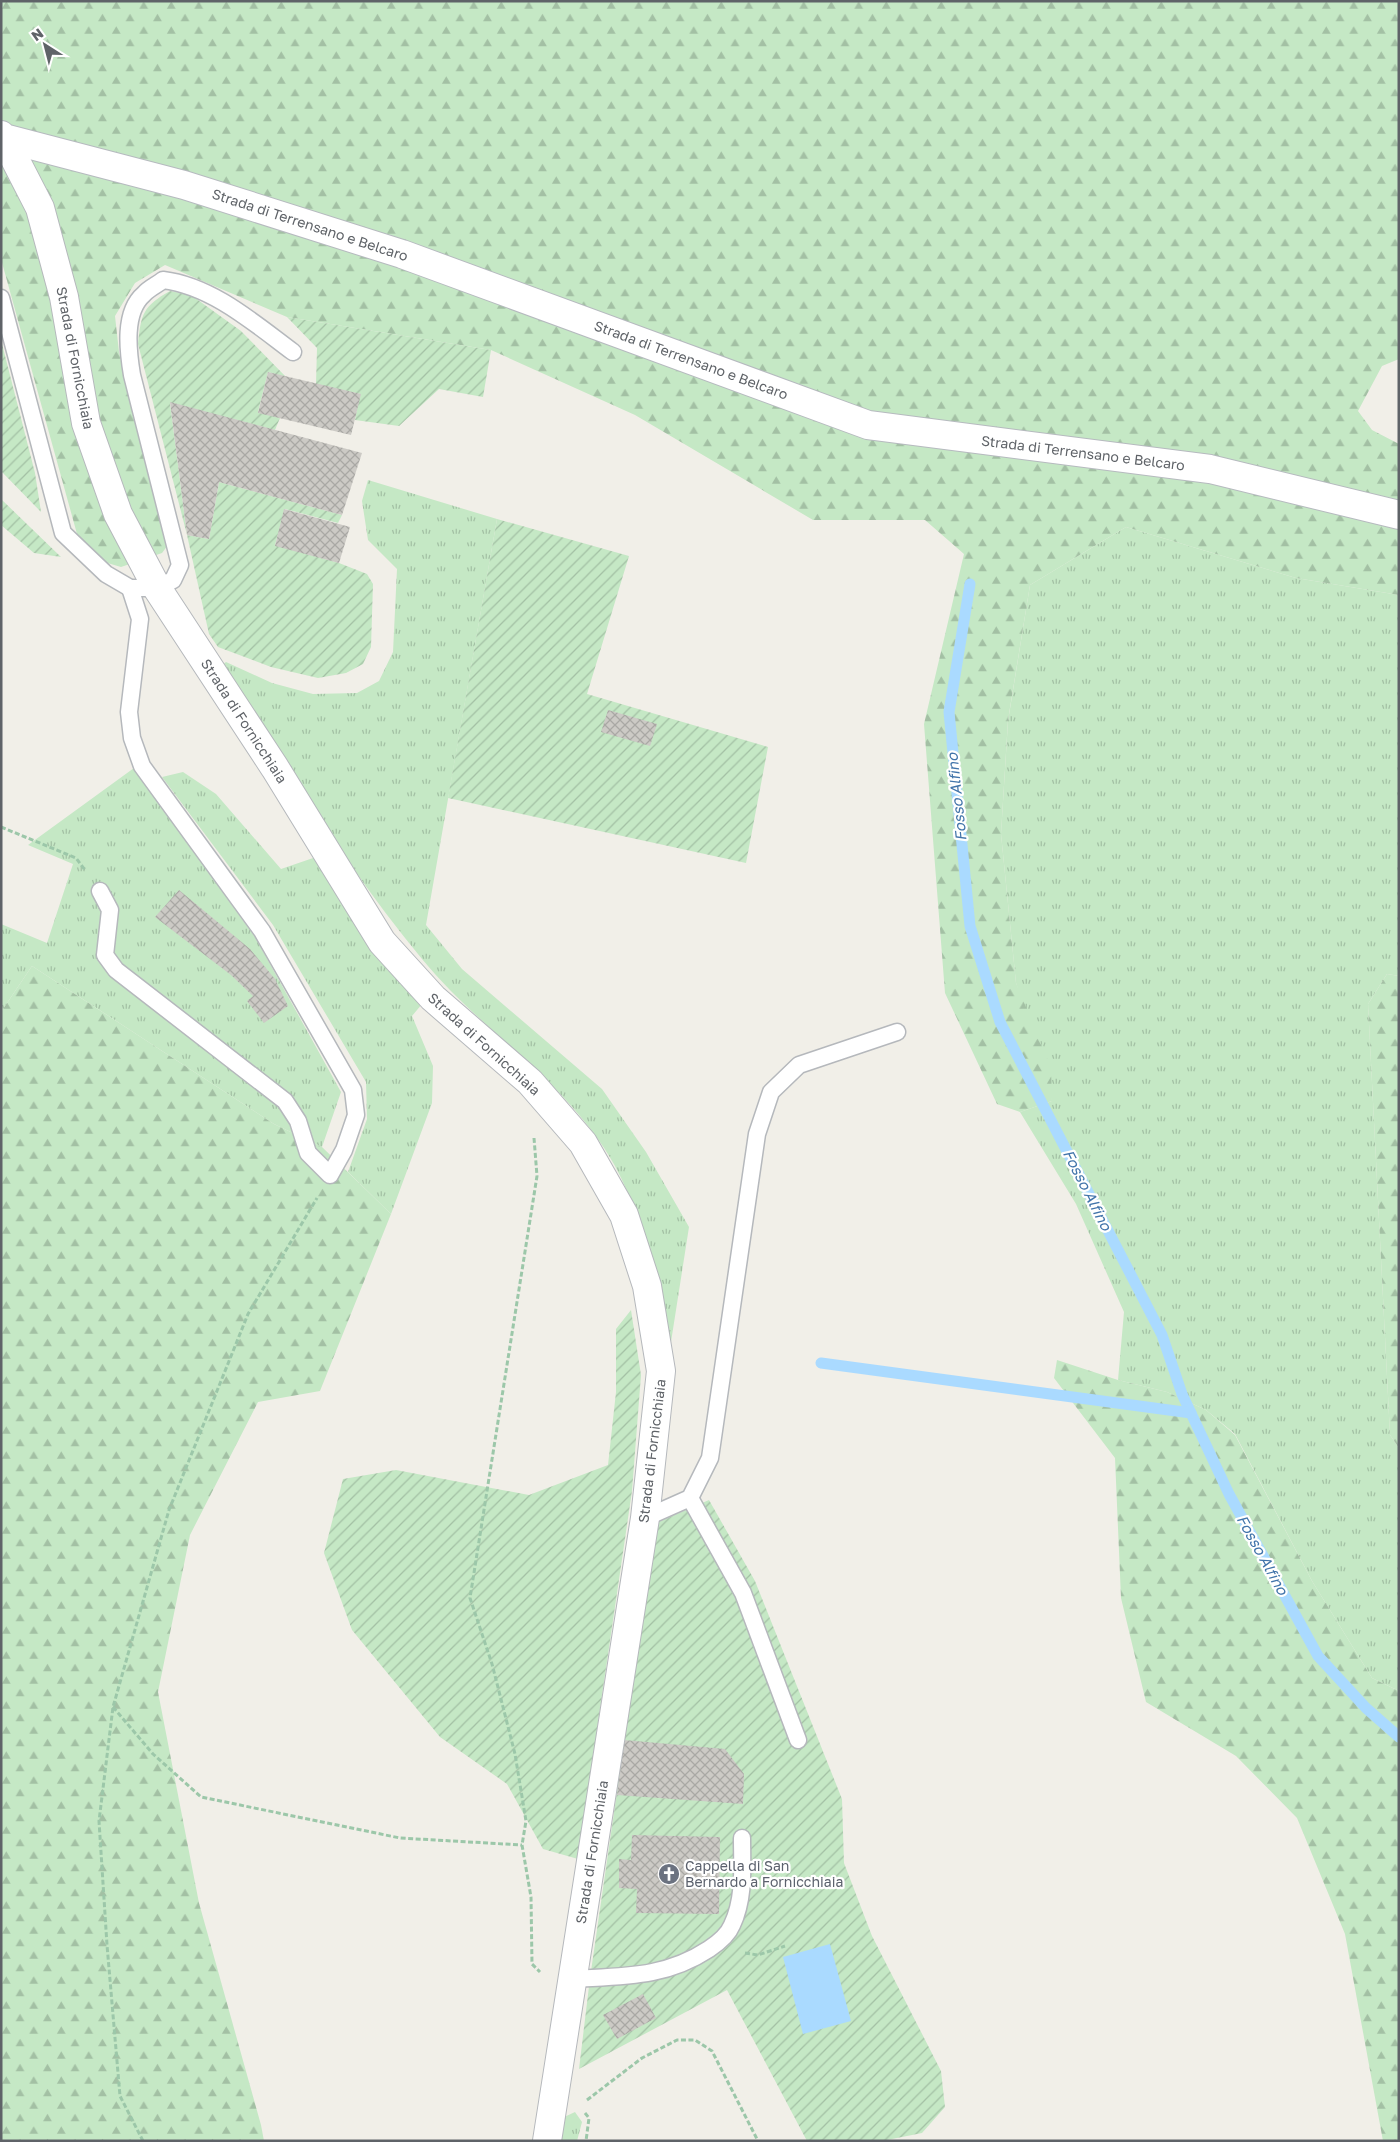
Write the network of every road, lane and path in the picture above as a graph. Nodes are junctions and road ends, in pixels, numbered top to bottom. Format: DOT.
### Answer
graph roads {
  1 [pos="3,136"];
  2 [pos="1,298"];
  3 [pos="293,352"];
  4 [pos="1399,515"];
  5 [pos="130,588"];
  6 [pos="157,588"];
  7 [pos="1,827"];
  8 [pos="100,891"];
  9 [pos="898,1032"];
  10 [pos="530,1082"];
  11 [pos="330,1175"];
  12 [pos="690,1498"];
  13 [pos="644,1518"];
  14 [pos="113,1707"];
  15 [pos="798,1740"];
  16 [pos="742,1838"];
  17 [pos="522,1845"];
  18 [pos="573,1979"];
  19 [pos="580,2106"];
  20 [pos="143,2141"];
  21 [pos="547,2141"];
  22 [pos="758,2141"];
  1 -- 4 [label="street, Strada di Terrensano e Belcaro"];
  1 -- 6 [label="street, Strada di Fornicchiaia"];
  2 -- 5 [label="lane"];
  3 -- 6 [label="lane"];
  5 -- 6 [label="lane"];
  5 -- 11 [label="lane"];
  6 -- 10 [label="street, Strada di Fornicchiaia"];
  7 -- 8 [label="path"];
  8 -- 11 [label="lane"];
  9 -- 12 [label="lane"];
  10 -- 13 [label="street, Strada di Fornicchiaia"];
  10 -- 17 [label="path"];
  11 -- 14 [label="path"];
  12 -- 13 [label="lane"];
  12 -- 15 [label="lane"];
  13 -- 18 [label="street, Strada di Fornicchiaia"];
  14 -- 17 [label="path"];
  14 -- 20 [label="path"];
  16 -- 18 [label="lane"];
  17 -- 18 [label="path"];
  18 -- 21 [label="street, Strada di Fornicchiaia"];
  19 -- 22 [label="path"];
}
